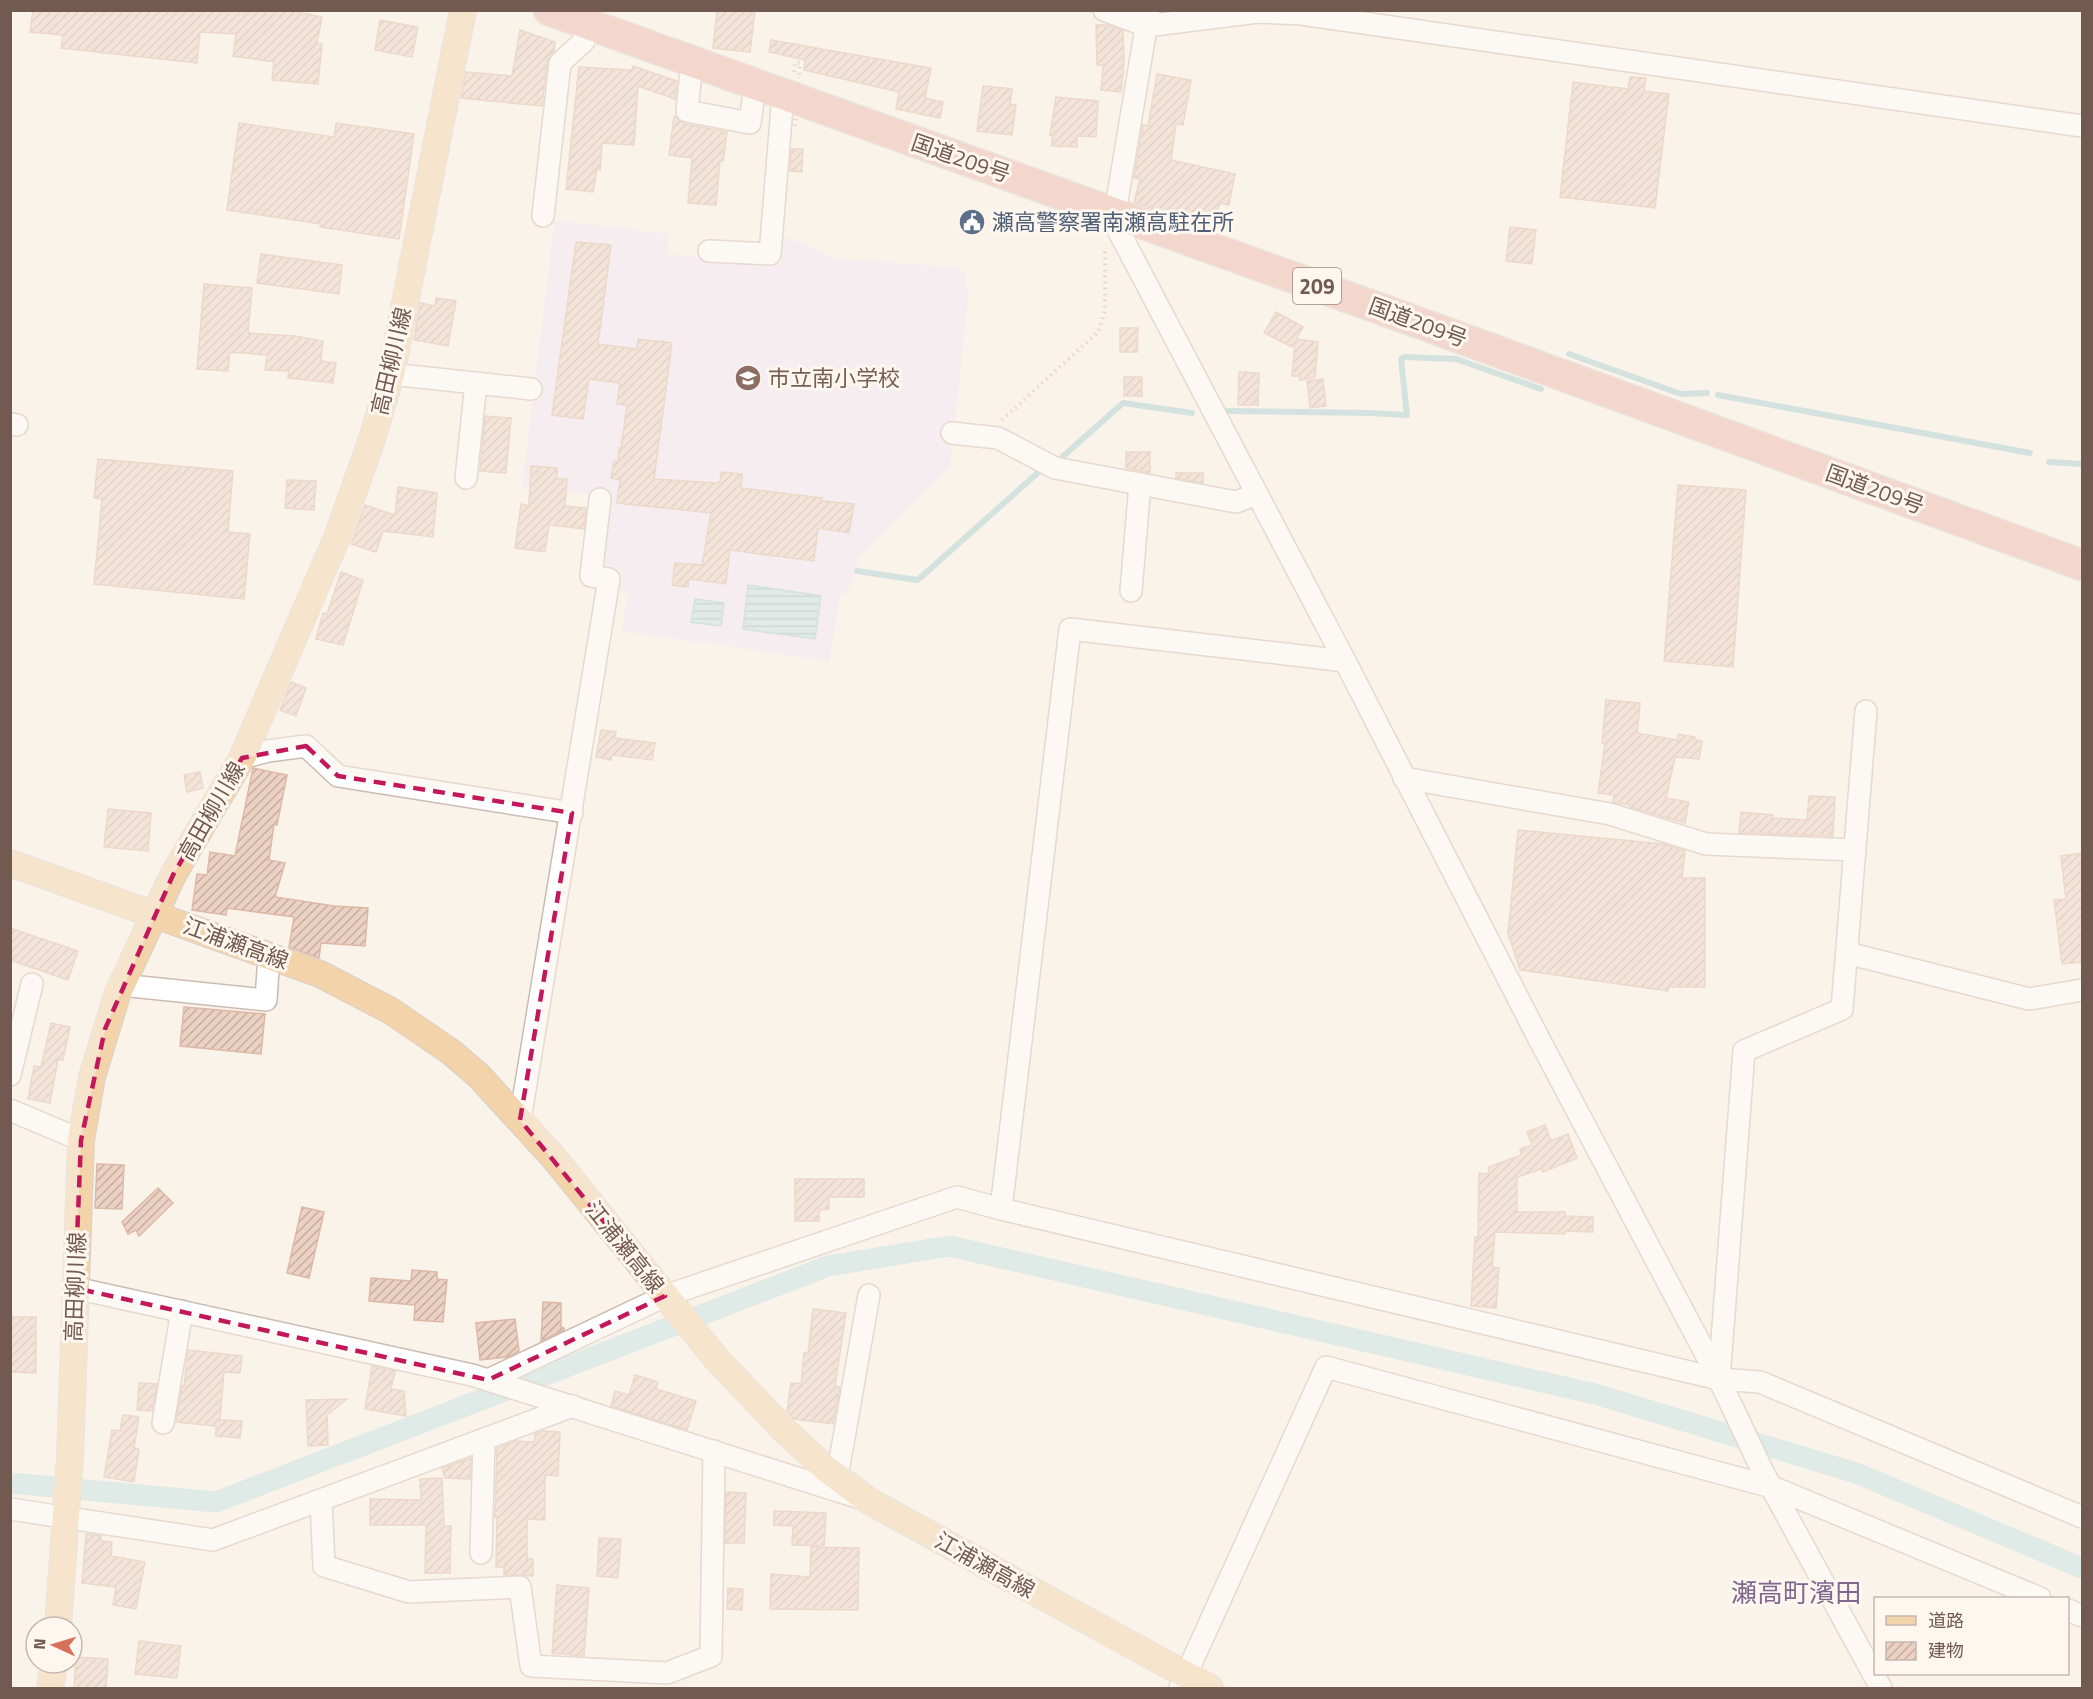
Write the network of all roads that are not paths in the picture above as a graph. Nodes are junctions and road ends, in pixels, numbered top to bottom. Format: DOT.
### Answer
graph roads {
  1 [pos="463,10"];
  2 [pos="549,10"];
  3 [pos="1104,10"];
  4 [pos="1148,18"];
  5 [pos="589,25"];
  6 [pos="692,62"];
  7 [pos="754,85"];
  8 [pos="790,88"];
  9 [pos="2082,126"];
  10 [pos="1115,213"];
  11 [pos="543,216"];
  12 [pos="709,251"];
  13 [pos="391,374"];
  14 [pos="476,383"];
  15 [pos="531,389"];
  16 [pos="952,433"];
  17 [pos="466,478"];
  18 [pos="1140,484"];
  19 [pos="1257,494"];
  20 [pos="600,499"];
  21 [pos="2082,565"];
  22 [pos="1131,591"];
  23 [pos="1345,661"];
  24 [pos="1866,711"];
  25 [pos="242,758"];
  26 [pos="1404,778"];
  27 [pos="572,813"];
  28 [pos="1855,850"];
  29 [pos="11,863"];
  30 [pos="154,914"];
  31 [pos="1846,953"];
  32 [pos="269,955"];
  33 [pos="32,984"];
  34 [pos="121,986"];
  35 [pos="2082,990"];
  36 [pos="10,1075"];
  37 [pos="10,1110"];
  38 [pos="520,1120"];
  39 [pos="81,1140"];
  40 [pos="1001,1209"];
  41 [pos="75,1288"];
  42 [pos="869,1295"];
  43 [pos="670,1302"];
  44 [pos="182,1311"];
  45 [pos="480,1377"];
  46 [pos="1723,1387"];
  47 [pos="565,1403"];
  48 [pos="163,1423"];
  49 [pos="484,1439"];
  50 [pos="714,1451"];
  51 [pos="837,1478"];
  52 [pos="1768,1480"];
  53 [pos="321,1500"];
  54 [pos="869,1501"];
  55 [pos="10,1509"];
  56 [pos="67,1516"];
  57 [pos="2082,1517"];
  58 [pos="481,1553"];
  59 [pos="2035,1597"];
  60 [pos="59,1615"];
  61 [pos="664,1681"];
  62 [pos="1183,1682"];
  63 [pos="1210,1689"];
  64 [pos="1881,1689"];
  1 -- 13 [label="main road, 高田柳川線"];
  2 -- 5 [label="highway, 国道209号 / 209"];
  3 -- 4 [label="street"];
  4 -- 9 [label="street"];
  4 -- 10 [label="street"];
  5 -- 6 [label="highway, 国道209号 / 209"];
  5 -- 11 [label="street"];
  6 -- 7 [label="highway, 国道209号 / 209"];
  6 -- 7 [label="street"];
  7 -- 8 [label="highway, 国道209号 / 209"];
  8 -- 10 [label="highway, 国道209号 / 209"];
  8 -- 12 [label="street"];
  10 -- 19 [label="street"];
  10 -- 21 [label="highway, 国道209号 / 209"];
  13 -- 14 [label="street"];
  13 -- 25 [label="main road, 高田柳川線"];
  14 -- 15 [label="street"];
  14 -- 17 [label="street"];
  16 -- 18 [label="street"];
  18 -- 19 [label="street"];
  18 -- 22 [label="street"];
  19 -- 23 [label="street"];
  20 -- 27 [label="street"];
  23 -- 26 [label="street"];
  23 -- 40 [label="street"];
  24 -- 28 [label="street"];
  25 -- 27 [label="street"];
  25 -- 30 [label="main road, 高田柳川線"];
  26 -- 28 [label="street"];
  26 -- 46 [label="street"];
  27 -- 38 [label="street"];
  28 -- 31 [label="street"];
  29 -- 30 [label="main road, 江浦瀬高線"];
  30 -- 32 [label="main road, 江浦瀬高線"];
  30 -- 34 [label="main road, 高田柳川線"];
  31 -- 35 [label="street"];
  31 -- 46 [label="street"];
  32 -- 34 [label="street"];
  32 -- 38 [label="main road, 江浦瀬高線"];
  33 -- 36 [label="street"];
  34 -- 39 [label="main road, 高田柳川線"];
  37 -- 39 [label="street"];
  38 -- 43 [label="main road, 江浦瀬高線"];
  39 -- 41 [label="main road, 高田柳川線"];
  40 -- 43 [label="street"];
  40 -- 46 [label="street"];
  41 -- 44 [label="street"];
  41 -- 56 [label="main road, 高田柳川線"];
  42 -- 51 [label="street"];
  43 -- 45 [label="street"];
  43 -- 51 [label="main road, 江浦瀬高線"];
  44 -- 45 [label="street"];
  44 -- 48 [label="street"];
  45 -- 47 [label="street"];
  46 -- 52 [label="street"];
  46 -- 57 [label="street"];
  47 -- 49 [label="street"];
  47 -- 50 [label="street"];
  49 -- 53 [label="street"];
  49 -- 58 [label="street"];
  50 -- 54 [label="street"];
  50 -- 61 [label="street"];
  51 -- 54 [label="main road, 江浦瀬高線"];
  52 -- 59 [label="street"];
  52 -- 62 [label="street"];
  52 -- 64 [label="street"];
  53 -- 56 [label="street"];
  53 -- 61 [label="street"];
  54 -- 62 [label="main road, 江浦瀬高線"];
  55 -- 56 [label="street"];
  56 -- 60 [label="main road, 高田柳川線"];
  62 -- 63 [label="main road, 江浦瀬高線"];
}
